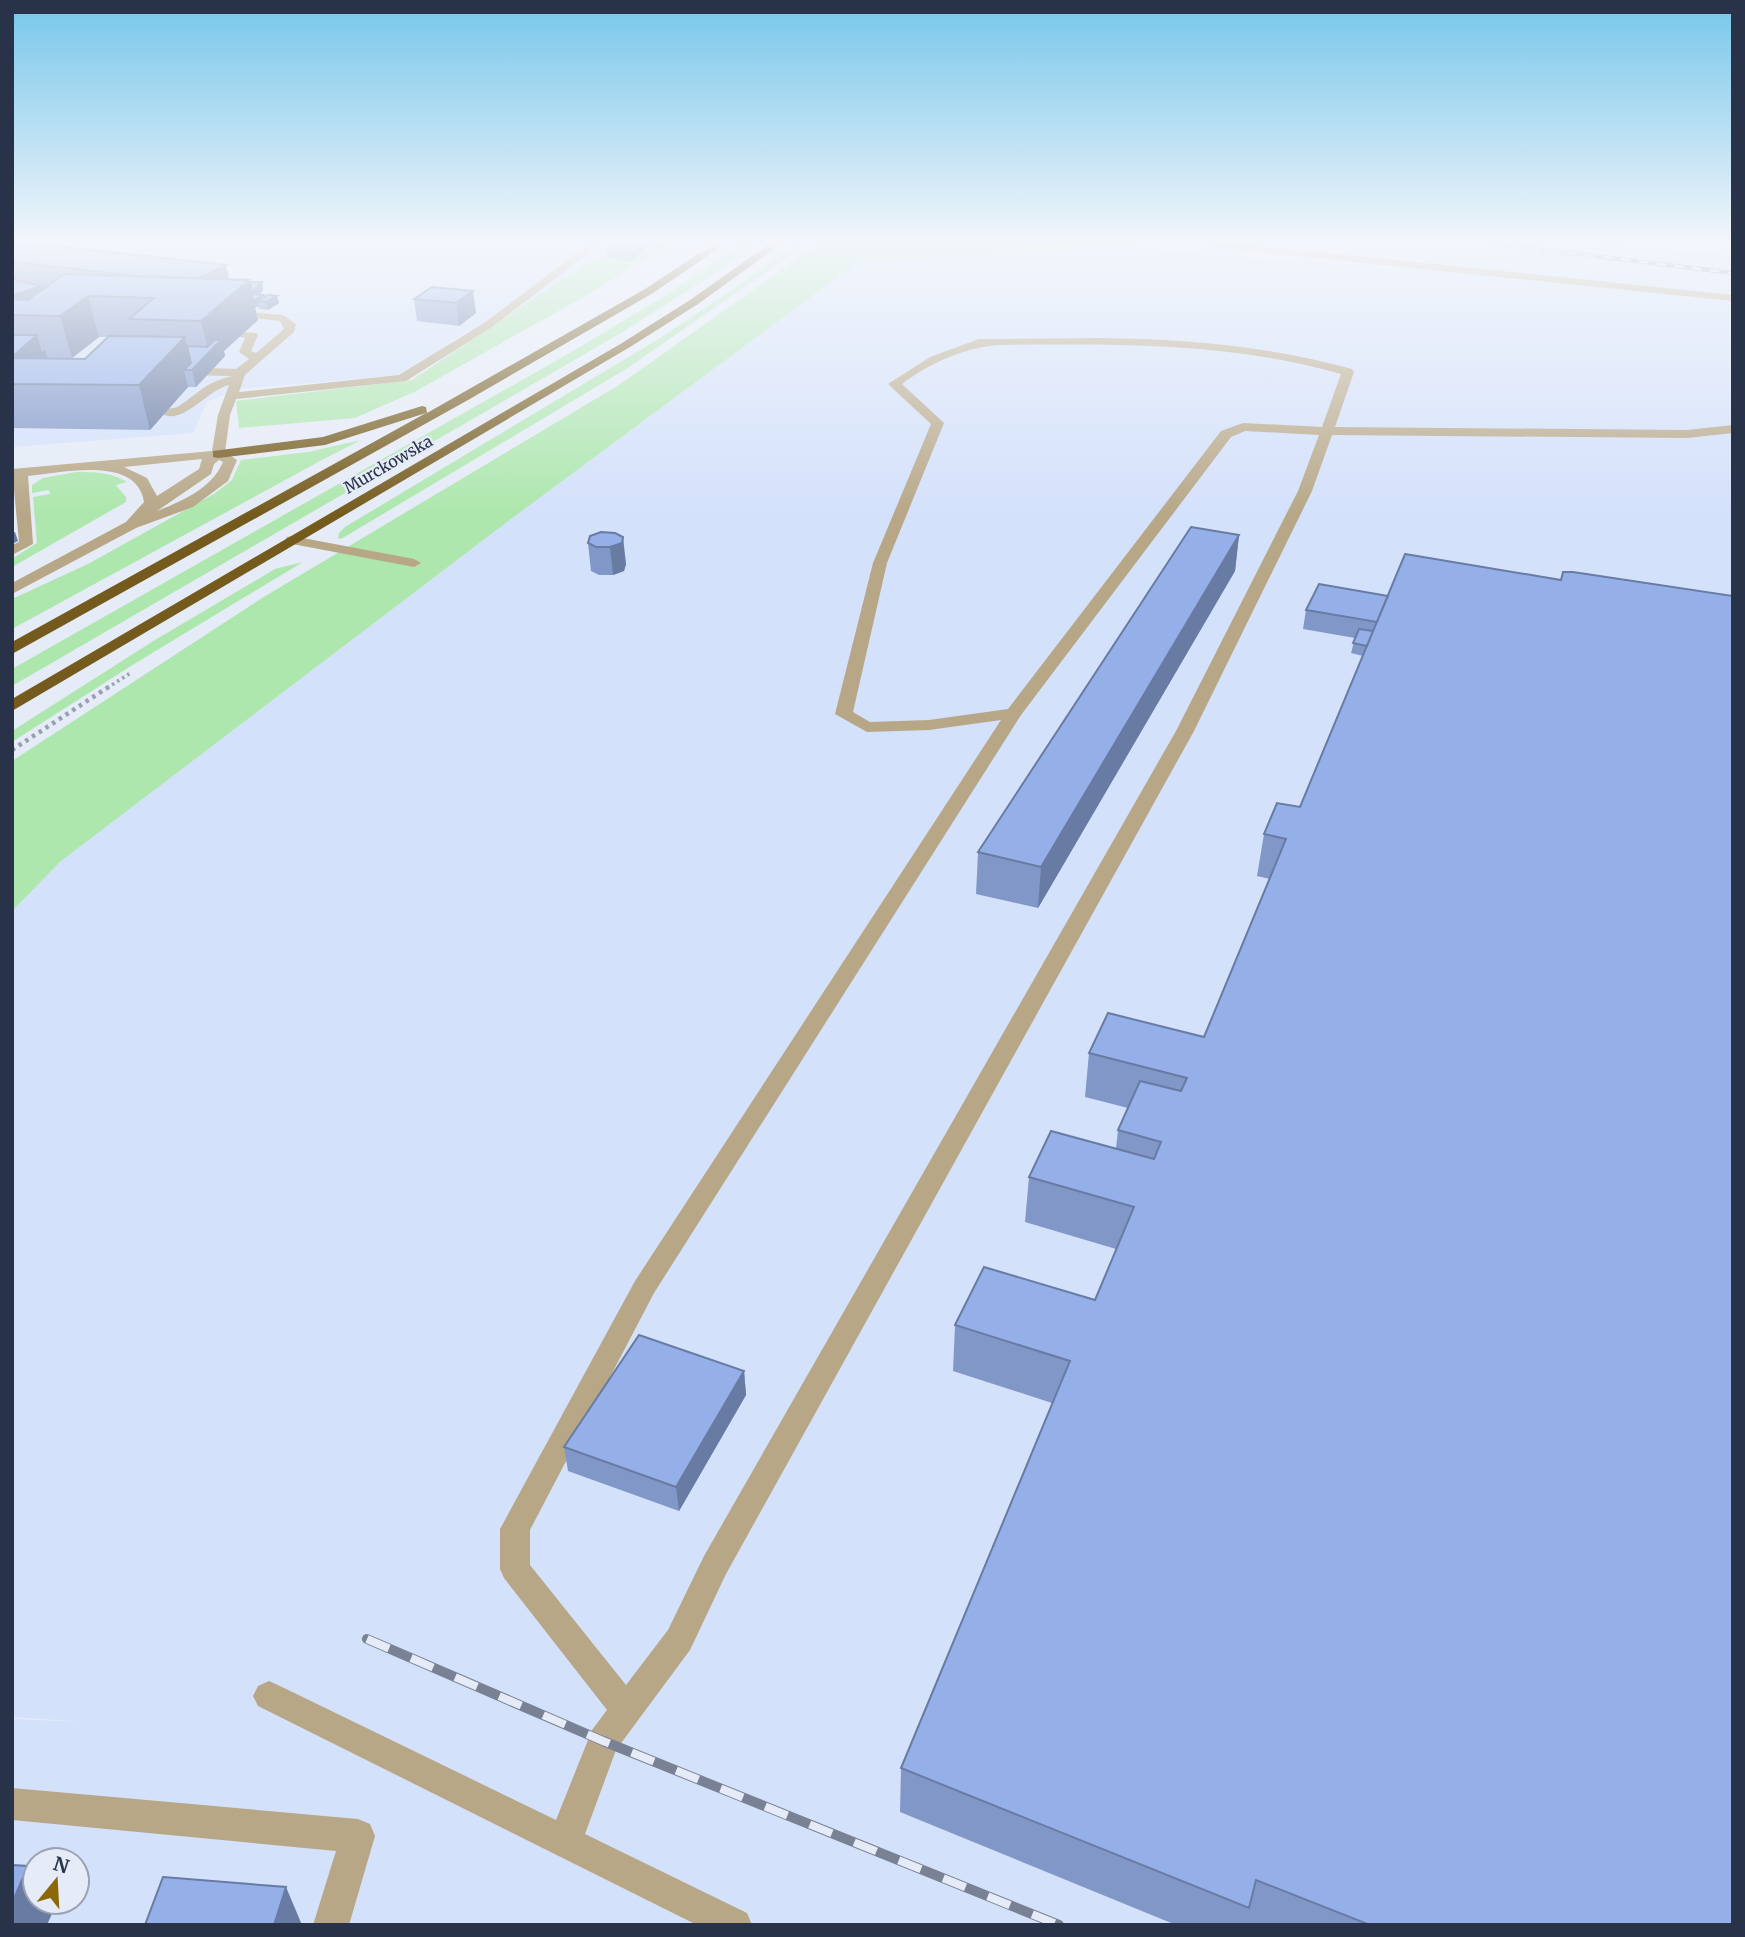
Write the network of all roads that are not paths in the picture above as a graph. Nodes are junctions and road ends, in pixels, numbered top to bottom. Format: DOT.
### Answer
graph roads {
  1 [pos="246,334"];
  2 [pos="284,334"];
  3 [pos="474,334"];
  4 [pos="572,334"];
  5 [pos="643,334"];
  6 [pos="254,357"];
  7 [pos="171,371"];
  8 [pos="237,376"];
  9 [pos="232,396"];
  10 [pos="464,397"];
  11 [pos="165,412"];
  12 [pos="1733,429"];
  13 [pos="1327,431"];
  14 [pos="218,454"];
  15 [pos="76,467"];
  16 [pos="17,472"];
  17 [pos="131,525"];
  18 [pos="292,540"];
  19 [pos="12,551"];
  20 [pos="414,563"];
  21 [pos="12,589"];
  22 [pos="12,649"];
  23 [pos="12,706"];
  24 [pos="1014,713"];
  25 [pos="269,1696"];
  26 [pos="626,1709"];
  27 [pos="12,1804"];
  28 [pos="565,1841"];
  29 [pos="331,1925"];
  30 [pos="735,1925"];
  1 -- 6 [label="street"];
  2 -- 6 [label="street"];
  3 -- 9 [label="street"];
  4 -- 10 [label="highway, Murckowska"];
  5 -- 18 [label="highway, Murckowska"];
  6 -- 8 [label="street"];
  7 -- 8 [label="street"];
  8 -- 9 [label="street"];
  8 -- 11 [label="street"];
  9 -- 14 [label="street"];
  10 -- 14 [label="highway"];
  10 -- 22 [label="highway, Murckowska"];
  12 -- 13 [label="street"];
  13 -- 24 [label="street"];
  13 -- 24 [label="street"];
  13 -- 26 [label="street"];
  14 -- 15 [label="street"];
  14 -- 17 [label="street"];
  15 -- 16 [label="street"];
  15 -- 17 [label="street"];
  16 -- 19 [label="street"];
  17 -- 21 [label="street"];
  18 -- 20 [label="street"];
  18 -- 23 [label="highway, Murckowska"];
  24 -- 26 [label="street"];
  25 -- 28 [label="street"];
  26 -- 28 [label="street"];
  27 -- 29 [label="street"];
  28 -- 30 [label="street"];
}
